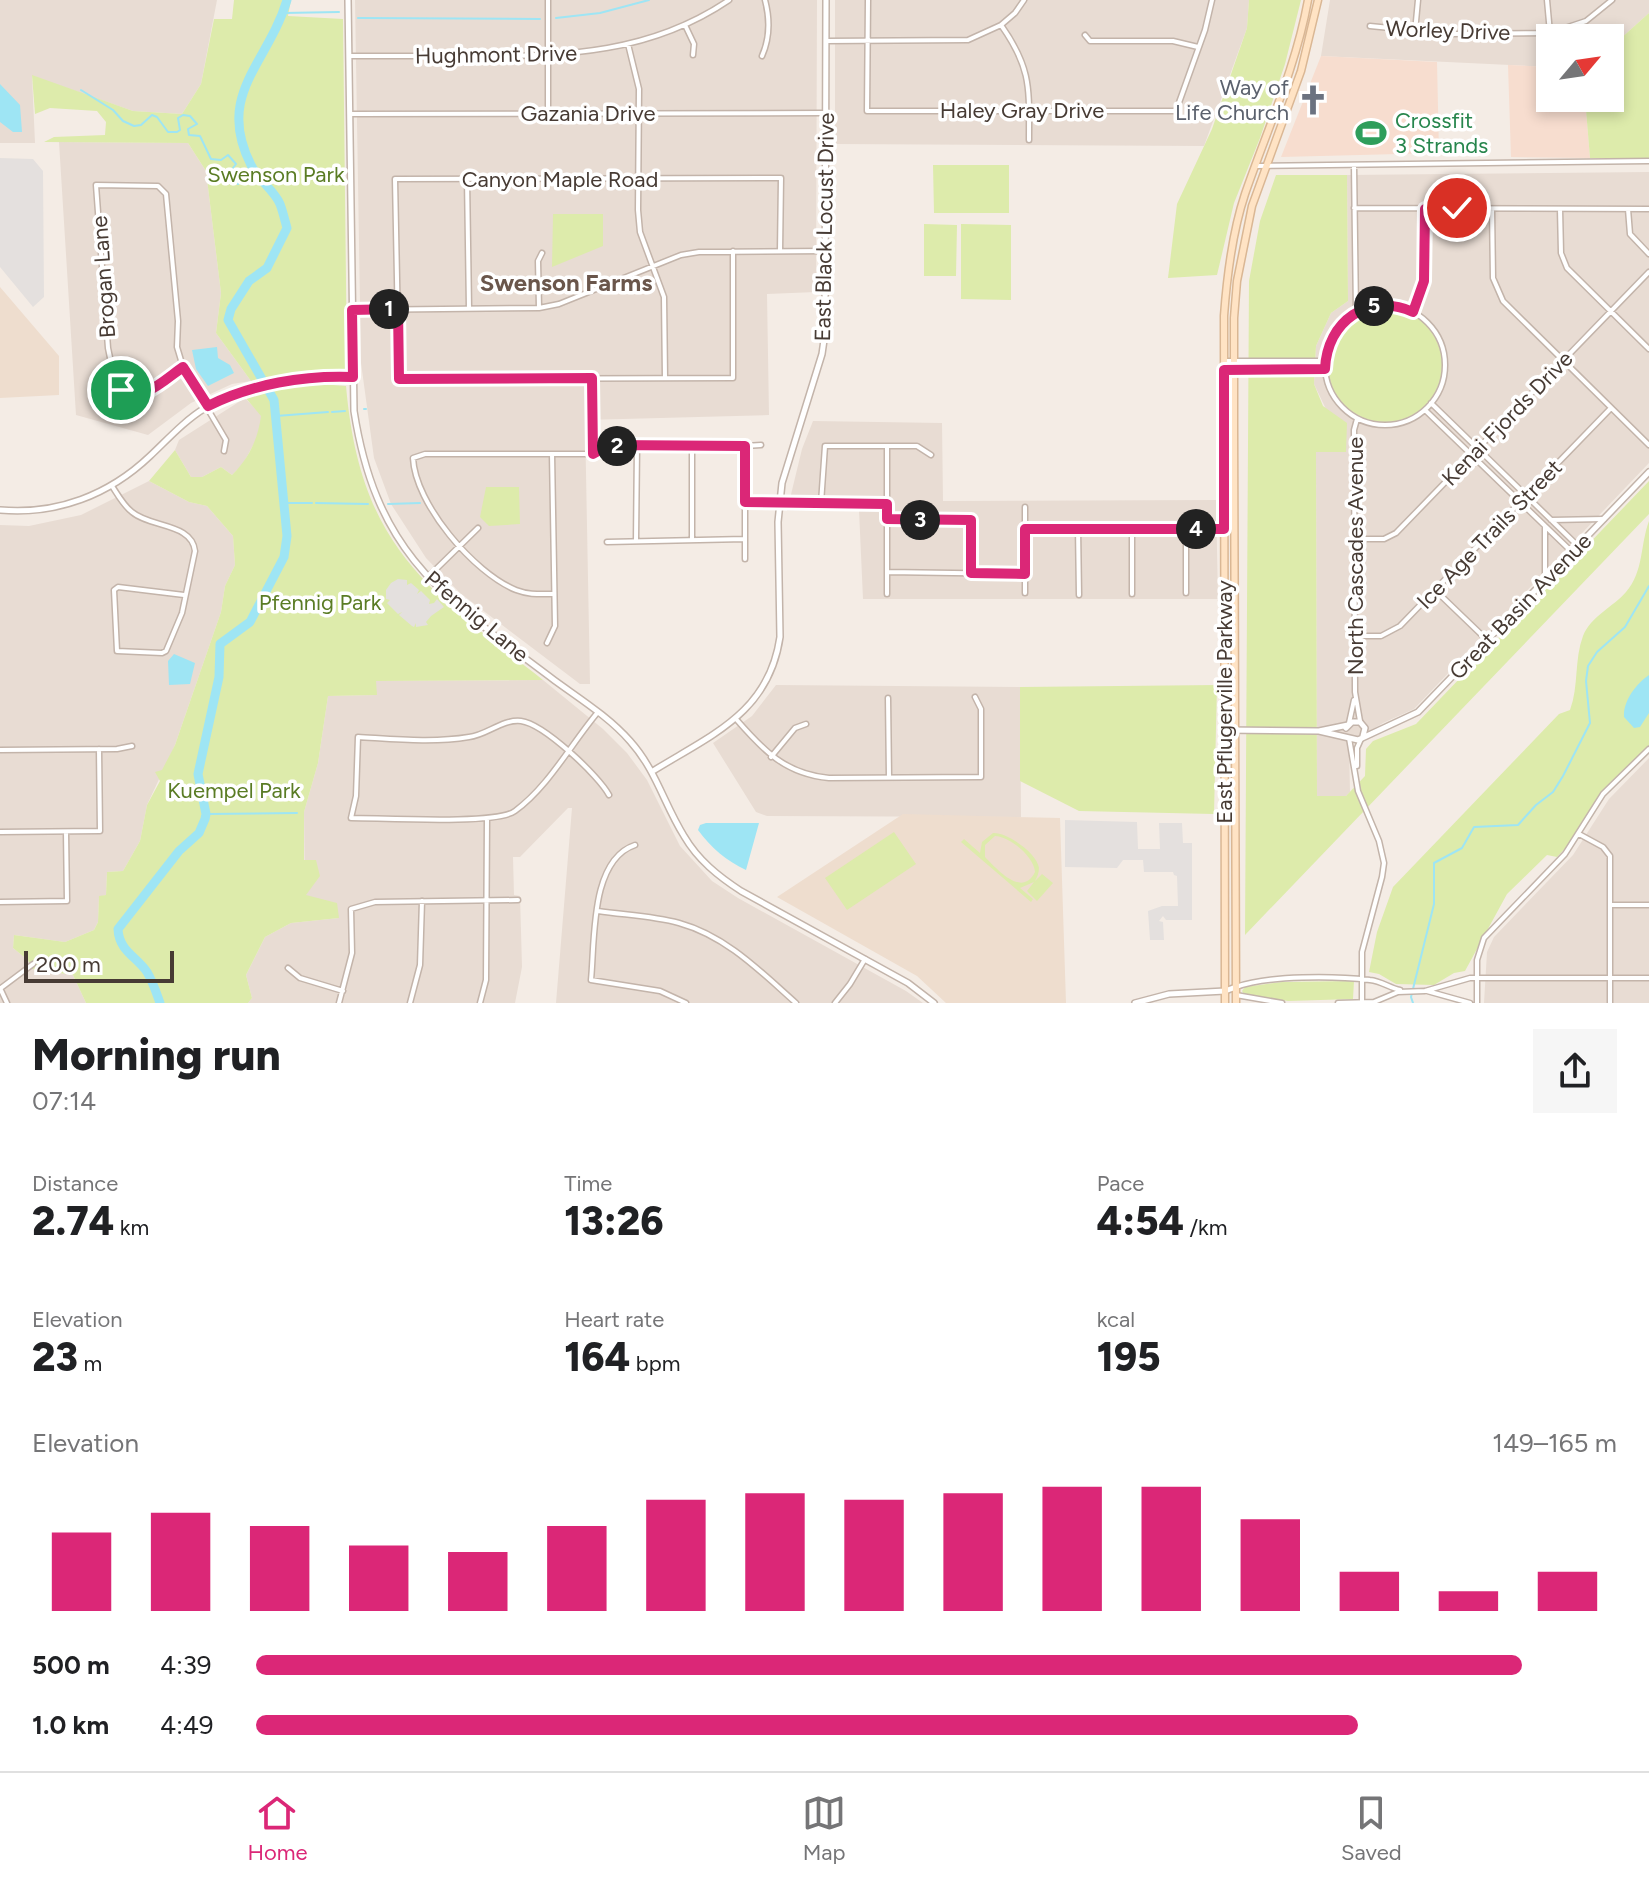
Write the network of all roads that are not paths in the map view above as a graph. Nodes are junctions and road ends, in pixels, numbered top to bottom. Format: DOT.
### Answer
graph roads {
  1 [pos="348,0"];
  2 [pos="548,0"];
  3 [pos="729,0"];
  4 [pos="765,0"];
  5 [pos="826,0"];
  6 [pos="868,0"];
  7 [pos="1024,0"];
  8 [pos="1212,0"];
  9 [pos="1308,0"];
  10 [pos="1318,0"];
  11 [pos="1418,0"];
  12 [pos="1547,0"];
  13 [pos="1612,0"];
  14 [pos="1549,24"];
  15 [pos="1577,24"];
  16 [pos="685,25"];
  17 [pos="1001,25"];
  18 [pos="1370,26"];
  19 [pos="1415,32"];
  20 [pos="1536,33"];
  21 [pos="1085,35"];
  22 [pos="868,40"];
  23 [pos="826,41"];
  24 [pos="628,44"];
  25 [pos="1198,47"];
  26 [pos="693,55"];
  27 [pos="349,56"];
  28 [pos="547,56"];
  29 [pos="762,56"];
  30 [pos="1029,110"];
  31 [pos="639,113"];
  32 [pos="826,113"];
  33 [pos="350,114"];
  34 [pos="548,114"];
  35 [pos="1029,140"];
  36 [pos="1649,161"];
  37 [pos="1354,165"];
  38 [pos="1256,166"];
  39 [pos="1266,166"];
  40 [pos="467,179"];
  41 [pos="639,179"];
  42 [pos="1354,208"];
  43 [pos="1425,209"];
  44 [pos="1492,209"];
  45 [pos="1560,209"];
  46 [pos="1628,209"];
  47 [pos="1649,209"];
  48 [pos="733,251"];
  49 [pos="780,251"];
  50 [pos="826,251"];
  51 [pos="542,253"];
  52 [pos="1649,254"];
  53 [pos="653,266"];
  54 [pos="1649,272"];
  55 [pos="469,308"];
  56 [pos="539,308"];
  57 [pos="398,309"];
  58 [pos="352,310"];
  59 [pos="1413,312"];
  60 [pos="1610,312"];
  61 [pos="1356,313"];
  62 [pos="1649,349"];
  63 [pos="1224,361"];
  64 [pos="1234,361"];
  65 [pos="1325,361"];
  66 [pos="1562,361"];
  67 [pos="183,367"];
  68 [pos="1325,369"];
  69 [pos="1224,370"];
  70 [pos="1234,370"];
  71 [pos="353,377"];
  72 [pos="592,378"];
  73 [pos="665,378"];
  74 [pos="1431,403"];
  75 [pos="208,406"];
  76 [pos="1611,408"];
  77 [pos="1425,410"];
  78 [pos="1358,418"];
  79 [pos="761,445"];
  80 [pos="1649,445"];
  81 [pos="637,446"];
  82 [pos="692,446"];
  83 [pos="745,446"];
  84 [pos="887,446"];
  85 [pos="1477,449"];
  86 [pos="224,451"];
  87 [pos="552,454"];
  88 [pos="593,454"];
  89 [pos="931,455"];
  90 [pos="1472,455"];
  91 [pos="1649,472"];
  92 [pos="112,486"];
  93 [pos="1526,496"];
  94 [pos="745,502"];
  95 [pos="1520,502"];
  96 [pos="821,503"];
  97 [pos="779,504"];
  98 [pos="887,504"];
  99 [pos="1025,507"];
  100 [pos="0,510"];
  101 [pos="887,519"];
  102 [pos="1604,519"];
  103 [pos="1551,520"];
  104 [pos="1545,526"];
  105 [pos="478,528"];
  106 [pos="1078,528"];
  107 [pos="1132,528"];
  108 [pos="1025,529"];
  109 [pos="1186,529"];
  110 [pos="1224,529"];
  111 [pos="745,539"];
  112 [pos="1354,539"];
  113 [pos="692,540"];
  114 [pos="636,541"];
  115 [pos="607,542"];
  116 [pos="1578,546"];
  117 [pos="460,547"];
  118 [pos="1572,552"];
  119 [pos="745,559"];
  120 [pos="887,572"];
  121 [pos="971,573"];
  122 [pos="1025,574"];
  123 [pos="427,578"];
  124 [pos="1545,580"];
  125 [pos="1435,590"];
  126 [pos="1025,593"];
  127 [pos="1186,593"];
  128 [pos="553,594"];
  129 [pos="887,594"];
  130 [pos="1132,594"];
  131 [pos="184,595"];
  132 [pos="1079,595"];
  133 [pos="1355,636"];
  134 [pos="1487,640"];
  135 [pos="547,643"];
  136 [pos="1355,694"];
  137 [pos="975,697"];
  138 [pos="888,698"];
  139 [pos="598,712"];
  140 [pos="736,719"];
  141 [pos="806,724"];
  142 [pos="1348,724"];
  143 [pos="1362,724"];
  144 [pos="1382,729"];
  145 [pos="1224,730"];
  146 [pos="1234,730"];
  147 [pos="1319,731"];
  148 [pos="1348,737"];
  149 [pos="1362,738"];
  150 [pos="132,746"];
  151 [pos="99,749"];
  152 [pos="1649,749"];
  153 [pos="0,750"];
  154 [pos="568,751"];
  155 [pos="771,757"];
  156 [pos="653,771"];
  157 [pos="889,777"];
  158 [pos="1357,780"];
  159 [pos="609,795"];
  160 [pos="487,818"];
  161 [pos="0,832"];
  162 [pos="66,832"];
  163 [pos="1579,834"];
  164 [pos="635,845"];
  165 [pos="518,900"];
  166 [pos="422,901"];
  167 [pos="487,901"];
  168 [pos="0,902"];
  169 [pos="1610,905"];
  170 [pos="1649,905"];
  171 [pos="598,911"];
  172 [pos="865,959"];
  173 [pos="33,964"];
  174 [pos="288,968"];
  175 [pos="1478,978"];
  176 [pos="1611,978"];
  177 [pos="1649,978"];
  178 [pos="1361,980"];
  179 [pos="0,988"];
  180 [pos="343,991"];
  181 [pos="1225,991"];
  182 [pos="1403,991"];
  183 [pos="1425,991"];
  184 [pos="1236,995"];
  185 [pos="1362,1002"];
  186 [pos="7,1003"];
  187 [pos="339,1003"];
  188 [pos="410,1003"];
  189 [pos="480,1003"];
  190 [pos="686,1003"];
  191 [pos="796,1003"];
  192 [pos="835,1003"];
  193 [pos="934,1003"];
  194 [pos="1135,1003"];
  195 [pos="1225,1003"];
  196 [pos="1282,1003"];
  197 [pos="1338,1003"];
  198 [pos="1470,1003"];
  199 [pos="1477,1003"];
  200 [pos="1610,1003"];
  1 -- 27 [label="street, Pfennig Lane"];
  2 -- 28 [label="street"];
  3 -- 16 [label="street, Hughmont Drive"];
  4 -- 29 [label="street"];
  5 -- 23 [label="street, East Black Locust Drive"];
  6 -- 22 [label="street"];
  7 -- 17 [label="street"];
  8 -- 25 [label="street"];
  9 -- 38 [label="main road, East Pflugerville Parkway"];
  10 -- 39 [label="main road, East Pflugerville Parkway"];
  11 -- 19 [label="street"];
  12 -- 14 [label="street"];
  13 -- 15 [label="street, Worley Drive"];
  16 -- 24 [label="street, Hughmont Drive"];
  16 -- 26 [label="street"];
  17 -- 22 [label="street"];
  17 -- 30 [label="street"];
  18 -- 19 [label="street, Worley Drive"];
  19 -- 20 [label="street, Worley Drive"];
  21 -- 25 [label="street"];
  22 -- 23 [label="street"];
  22 -- 30 [label="street, Haley Gray Drive"];
  23 -- 32 [label="street, East Black Locust Drive"];
  24 -- 28 [label="street, Hughmont Drive"];
  24 -- 31 [label="street"];
  25 -- 30 [label="street, Haley Gray Drive"];
  27 -- 28 [label="street, Hughmont Drive"];
  27 -- 33 [label="street, Pfennig Lane"];
  28 -- 34 [label="street"];
  30 -- 35 [label="street"];
  31 -- 32 [label="street, Gazania Drive"];
  31 -- 34 [label="street, Gazania Drive"];
  31 -- 41 [label="street"];
  32 -- 50 [label="street, East Black Locust Drive"];
  33 -- 34 [label="street, Gazania Drive"];
  33 -- 58 [label="street, Pfennig Lane"];
  36 -- 37 [label="street"];
  37 -- 39 [label="street"];
  37 -- 42 [label="street"];
  38 -- 39 [label="street"];
  38 -- 63 [label="main road, East Pflugerville Parkway"];
  39 -- 64 [label="main road, East Pflugerville Parkway"];
  40 -- 41 [label="street, Canyon Maple Road"];
  40 -- 55 [label="street"];
  40 -- 57 [label="street, Canyon Maple Road"];
  41 -- 49 [label="street, Canyon Maple Road"];
  41 -- 53 [label="street"];
  42 -- 43 [label="street"];
  42 -- 61 [label="street"];
  43 -- 44 [label="street"];
  43 -- 59 [label="street"];
  44 -- 45 [label="street"];
  44 -- 66 [label="street"];
  45 -- 46 [label="street"];
  45 -- 60 [label="street"];
  46 -- 47 [label="street"];
  46 -- 52 [label="street"];
  48 -- 49 [label="street"];
  48 -- 53 [label="street"];
  48 -- 73 [label="street"];
  49 -- 50 [label="street"];
  50 -- 97 [label="street, East Black Locust Drive"];
  51 -- 56 [label="street"];
  53 -- 56 [label="street"];
  53 -- 73 [label="street"];
  54 -- 60 [label="street, Kenai Fjords Drive"];
  55 -- 56 [label="street"];
  55 -- 57 [label="street"];
  57 -- 58 [label="street"];
  57 -- 72 [label="street"];
  58 -- 71 [label="street, Pfennig Lane"];
  59 -- 61 [label="street"];
  59 -- 74 [label="street"];
  60 -- 62 [label="street"];
  60 -- 66 [label="street, Kenai Fjords Drive"];
  61 -- 65 [label="street"];
  63 -- 64 [label="street"];
  63 -- 69 [label="main road, East Pflugerville Parkway"];
  64 -- 65 [label="street"];
  64 -- 70 [label="main road, East Pflugerville Parkway"];
  65 -- 68 [label="street"];
  66 -- 76 [label="street"];
  66 -- 85 [label="street, Kenai Fjords Drive"];
  67 -- 67 [label="street, Brogan Lane"];
  67 -- 75 [label="street"];
  68 -- 70 [label="street"];
  68 -- 78 [label="street"];
  69 -- 70 [label="street"];
  69 -- 110 [label="main road, East Pflugerville Parkway"];
  70 -- 146 [label="main road, East Pflugerville Parkway"];
  71 -- 75 [label="street"];
  71 -- 123 [label="street, Pfennig Lane"];
  72 -- 73 [label="street"];
  72 -- 88 [label="street"];
  74 -- 77 [label="street"];
  74 -- 85 [label="street"];
  75 -- 86 [label="street"];
  75 -- 92 [label="street"];
  76 -- 80 [label="street"];
  76 -- 93 [label="street, Ice Age Trails Street"];
  77 -- 78 [label="street"];
  77 -- 90 [label="street"];
  78 -- 112 [label="street, North Cascades Avenue"];
  79 -- 83 [label="street"];
  81 -- 82 [label="street"];
  81 -- 88 [label="street"];
  81 -- 114 [label="street"];
  82 -- 83 [label="street"];
  82 -- 113 [label="street"];
  83 -- 94 [label="street"];
  84 -- 89 [label="street"];
  84 -- 96 [label="street"];
  84 -- 98 [label="street"];
  85 -- 90 [label="street, Kenai Fjords Drive"];
  85 -- 93 [label="street"];
  87 -- 88 [label="street"];
  87 -- 117 [label="street"];
  87 -- 128 [label="street"];
  90 -- 95 [label="street"];
  90 -- 112 [label="street, Kenai Fjords Drive"];
  91 -- 102 [label="street, Great Basin Avenue"];
  92 -- 100 [label="street"];
  92 -- 131 [label="street"];
  93 -- 95 [label="street, Ice Age Trails Street"];
  93 -- 103 [label="street"];
  94 -- 97 [label="street"];
  94 -- 111 [label="street"];
  95 -- 104 [label="street"];
  95 -- 125 [label="street, Ice Age Trails Street"];
  96 -- 97 [label="street"];
  96 -- 98 [label="street"];
  97 -- 140 [label="street, East Black Locust Drive"];
  98 -- 101 [label="street"];
  99 -- 108 [label="street"];
  101 -- 120 [label="street"];
  101 -- 121 [label="street"];
  102 -- 103 [label="street"];
  102 -- 116 [label="street, Great Basin Avenue"];
  103 -- 116 [label="street"];
  104 -- 118 [label="street"];
  104 -- 124 [label="street"];
  105 -- 117 [label="street"];
  106 -- 107 [label="street"];
  106 -- 108 [label="street"];
  106 -- 132 [label="street"];
  107 -- 109 [label="street"];
  107 -- 130 [label="street"];
  108 -- 122 [label="street"];
  109 -- 110 [label="street"];
  109 -- 127 [label="street"];
  110 -- 145 [label="main road, East Pflugerville Parkway"];
  111 -- 113 [label="street"];
  111 -- 119 [label="street"];
  112 -- 133 [label="street, North Cascades Avenue"];
  113 -- 114 [label="street"];
  114 -- 115 [label="street"];
  116 -- 118 [label="street, Great Basin Avenue"];
  117 -- 123 [label="street"];
  117 -- 128 [label="street"];
  118 -- 124 [label="street, Great Basin Avenue"];
  120 -- 121 [label="street"];
  120 -- 129 [label="street"];
  121 -- 122 [label="street"];
  122 -- 126 [label="street"];
  123 -- 139 [label="street, Pfennig Lane"];
  124 -- 134 [label="street, Great Basin Avenue"];
  125 -- 133 [label="street, Ice Age Trails Street"];
  125 -- 134 [label="street"];
  128 -- 135 [label="street"];
  131 -- 131 [label="street"];
  133 -- 136 [label="street, North Cascades Avenue"];
  134 -- 144 [label="street, Great Basin Avenue"];
  136 -- 142 [label="street, North Cascades Avenue"];
  136 -- 143 [label="street, North Cascades Avenue"];
  137 -- 157 [label="street"];
  138 -- 157 [label="street"];
  139 -- 154 [label="street"];
  139 -- 156 [label="street, Pfennig Lane"];
  140 -- 155 [label="street"];
  140 -- 156 [label="street, East Black Locust Drive"];
  141 -- 155 [label="street"];
  142 -- 143 [label="street"];
  142 -- 147 [label="street"];
  142 -- 148 [label="street"];
  143 -- 144 [label="street"];
  143 -- 149 [label="street"];
  144 -- 149 [label="street, Great Basin Avenue"];
  145 -- 146 [label="street"];
  145 -- 181 [label="main road, East Pflugerville Parkway"];
  146 -- 147 [label="street"];
  146 -- 184 [label="main road, East Pflugerville Parkway"];
  147 -- 148 [label="street"];
  148 -- 149 [label="street"];
  148 -- 158 [label="street"];
  149 -- 158 [label="street"];
  150 -- 151 [label="street"];
  151 -- 153 [label="street"];
  151 -- 162 [label="street"];
  152 -- 163 [label="street"];
  154 -- 159 [label="street"];
  154 -- 160 [label="street"];
  154 -- 160 [label="street"];
  155 -- 157 [label="street"];
  156 -- 172 [label="street, Pfennig Lane"];
  158 -- 178 [label="street"];
  160 -- 167 [label="street"];
  161 -- 162 [label="street"];
  162 -- 168 [label="street"];
  163 -- 169 [label="street"];
  163 -- 175 [label="street"];
  164 -- 171 [label="street"];
  165 -- 167 [label="street"];
  166 -- 167 [label="street"];
  166 -- 180 [label="street"];
  166 -- 188 [label="street"];
  167 -- 189 [label="street"];
  169 -- 170 [label="street"];
  169 -- 176 [label="street"];
  171 -- 190 [label="street"];
  171 -- 191 [label="street"];
  172 -- 192 [label="street"];
  172 -- 193 [label="street, Pfennig Lane"];
  173 -- 179 [label="street"];
  174 -- 180 [label="street"];
  175 -- 176 [label="street"];
  175 -- 183 [label="street"];
  175 -- 199 [label="street"];
  176 -- 177 [label="street"];
  176 -- 200 [label="street"];
  178 -- 182 [label="street"];
  178 -- 184 [label="street"];
  178 -- 185 [label="street"];
  179 -- 186 [label="street"];
  180 -- 187 [label="street"];
  181 -- 184 [label="street"];
  181 -- 194 [label="street"];
  181 -- 195 [label="main road, East Pflugerville Parkway"];
  182 -- 183 [label="street"];
  182 -- 185 [label="street"];
  183 -- 198 [label="street"];
  184 -- 196 [label="street"];
  185 -- 197 [label="street"];
}
